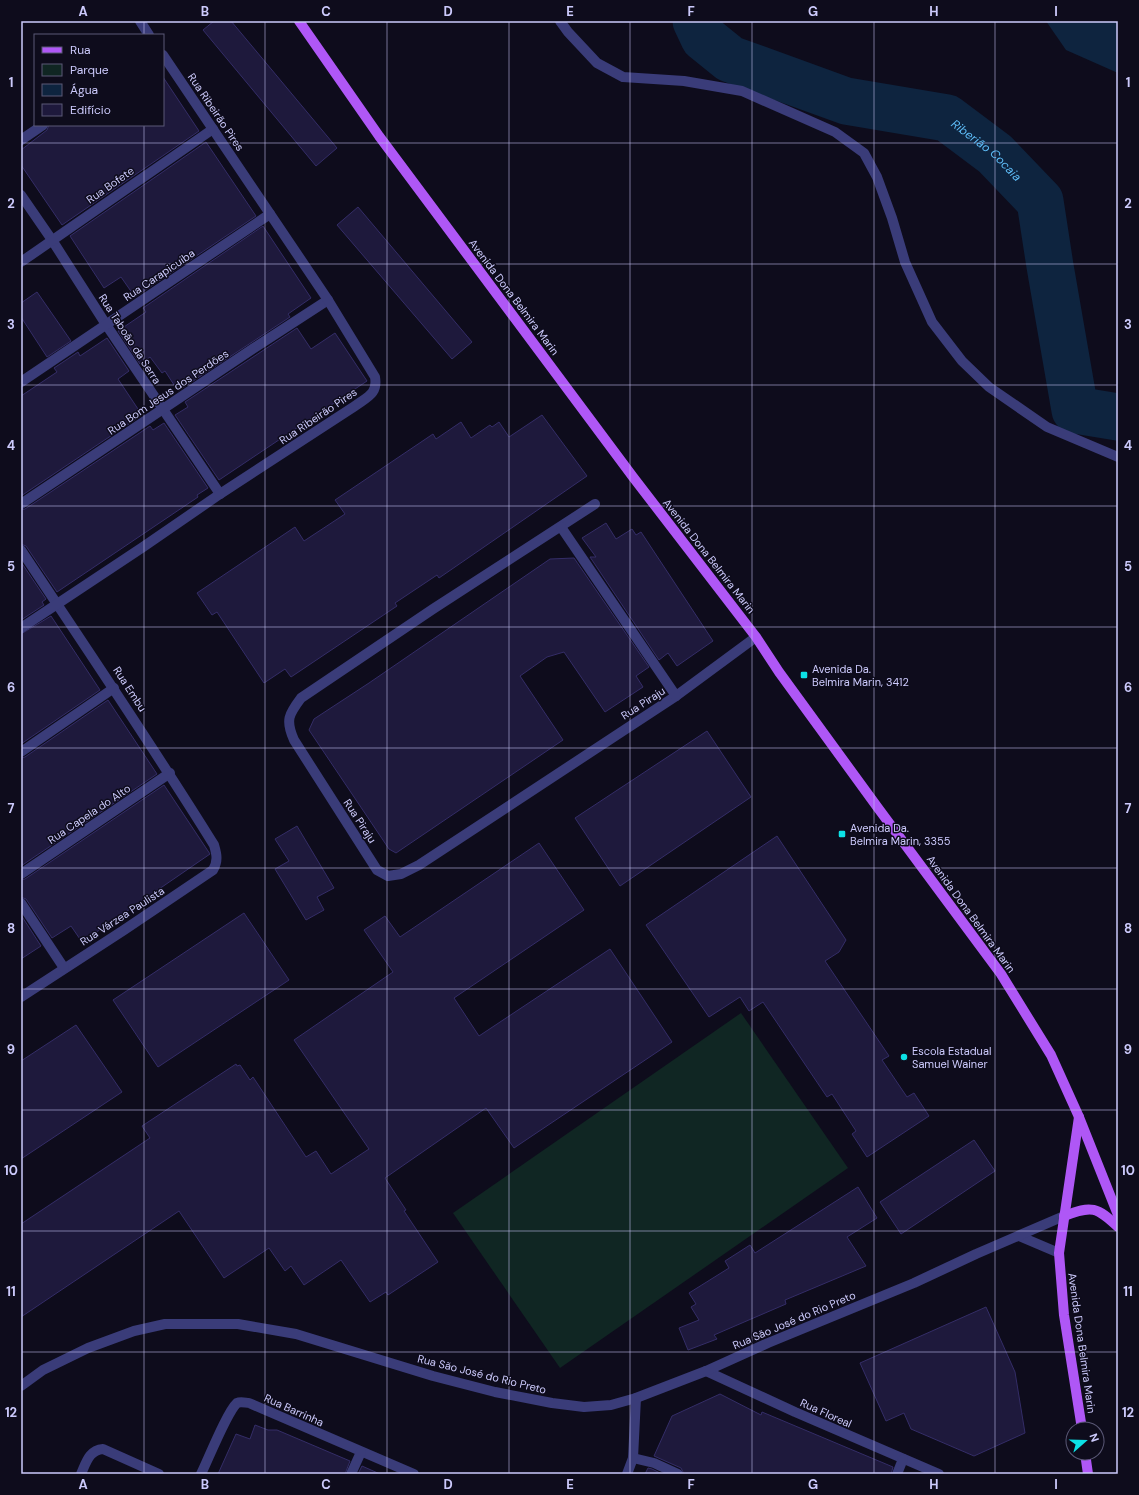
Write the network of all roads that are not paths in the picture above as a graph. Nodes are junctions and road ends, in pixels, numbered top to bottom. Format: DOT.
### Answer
graph roads {
  1 [pos="140,21"];
  2 [pos="300,21"];
  3 [pos="560,21"];
  4 [pos="148,34"];
  5 [pos="164,56"];
  6 [pos="42,126"];
  7 [pos="213,129"];
  8 [pos="21,140"];
  9 [pos="21,196"];
  10 [pos="270,214"];
  11 [pos="52,240"];
  12 [pos="21,262"];
  13 [pos="328,300"];
  14 [pos="107,326"];
  15 [pos="21,382"];
  16 [pos="163,410"];
  17 [pos="1118,457"];
  18 [pos="220,494"];
  19 [pos="21,504"];
  20 [pos="595,504"];
  21 [pos="561,527"];
  22 [pos="21,550"];
  23 [pos="57,604"];
  24 [pos="21,628"];
  25 [pos="756,637"];
  26 [pos="114,688"];
  27 [pos="676,696"];
  28 [pos="21,752"];
  29 [pos="170,773"];
  30 [pos="214,845"];
  31 [pos="21,874"];
  32 [pos="21,903"];
  33 [pos="64,968"];
  34 [pos="21,997"];
  35 [pos="1079,1117"];
  36 [pos="1118,1215"];
  37 [pos="1064,1216"];
  38 [pos="1118,1227"];
  39 [pos="1019,1236"];
  40 [pos="1059,1253"];
  41 [pos="706,1371"];
  42 [pos="21,1386"];
  43 [pos="636,1398"];
  44 [pos="1081,1421"];
  45 [pos="360,1452"];
  46 [pos="633,1458"];
  47 [pos="903,1459"];
  48 [pos="1086,1461"];
  49 [pos="82,1474"];
  50 [pos="159,1474"];
  51 [pos="201,1474"];
  52 [pos="351,1474"];
  53 [pos="414,1474"];
  54 [pos="627,1474"];
  55 [pos="678,1474"];
  56 [pos="897,1474"];
  57 [pos="939,1474"];
  58 [pos="1088,1474"];
  1 -- 4 [label="street"];
  2 -- 25 [label="main road, Avenida Dona Belmira Marin"];
  3 -- 17 [label="street"];
  5 -- 7 [label="street, Rua Ribeirão Pires"];
  6 -- 8 [label="street"];
  7 -- 10 [label="street, Rua Ribeirão Pires"];
  7 -- 11 [label="street, Rua Bofete"];
  9 -- 11 [label="street, Rua Taboão da Serra"];
  10 -- 13 [label="street, Rua Ribeirão Pires"];
  10 -- 14 [label="street, Rua Carapicuiba"];
  11 -- 12 [label="street, Rua Bofete"];
  11 -- 14 [label="street, Rua Taboão da Serra"];
  13 -- 16 [label="street, Rua Bom Jesus dos Perdões"];
  13 -- 18 [label="street, Rua Ribeirão Pires"];
  14 -- 15 [label="street, Rua Carapicuiba"];
  14 -- 16 [label="street, Rua Taboão da Serra"];
  16 -- 18 [label="street, Rua Taboão da Serra"];
  16 -- 19 [label="street, Rua Bom Jesus dos Perdões"];
  18 -- 23 [label="street, Rua Ribeirão Pires"];
  20 -- 21 [label="street, Rua Piraju"];
  21 -- 27 [label="street"];
  21 -- 27 [label="street, Rua Piraju"];
  22 -- 23 [label="street, Rua Embu"];
  23 -- 24 [label="street, Rua Ribeirão Pires"];
  23 -- 26 [label="street, Rua Embu"];
  25 -- 27 [label="street, Rua Piraju"];
  25 -- 35 [label="main road, Avenida Dona Belmira Marin"];
  26 -- 28 [label="street"];
  26 -- 29 [label="street, Rua Embu"];
  29 -- 30 [label="street, Rua Embu"];
  29 -- 31 [label="street, Rua Capela do Alto"];
  30 -- 33 [label="street, Rua Várzea Paulista"];
  32 -- 33 [label="street"];
  33 -- 34 [label="street, Rua Várzea Paulista"];
  35 -- 36 [label="main road, Avenida Dona Belmira Marin"];
  35 -- 37 [label="main road, Avenida Dona Belmira Marin"];
  37 -- 38 [label="main road"];
  37 -- 39 [label="street, Rua São José do Rio Preto"];
  37 -- 40 [label="main road, Avenida Dona Belmira Marin"];
  39 -- 40 [label="street"];
  39 -- 41 [label="street, Rua São José do Rio Preto"];
  40 -- 44 [label="main road, Avenida Dona Belmira Marin"];
  41 -- 43 [label="street, Rua São José do Rio Preto"];
  41 -- 47 [label="street, Rua Floreal"];
  42 -- 43 [label="street, Rua São José do Rio Preto"];
  43 -- 46 [label="street"];
  45 -- 51 [label="street, Rua Barrinha"];
  45 -- 52 [label="street"];
  45 -- 53 [label="street, Rua Barrinha"];
  46 -- 54 [label="street"];
  46 -- 55 [label="street"];
  47 -- 56 [label="street"];
  47 -- 57 [label="street, Rua Floreal"];
  48 -- 58 [label="main road"];
  49 -- 50 [label="street"];
}
